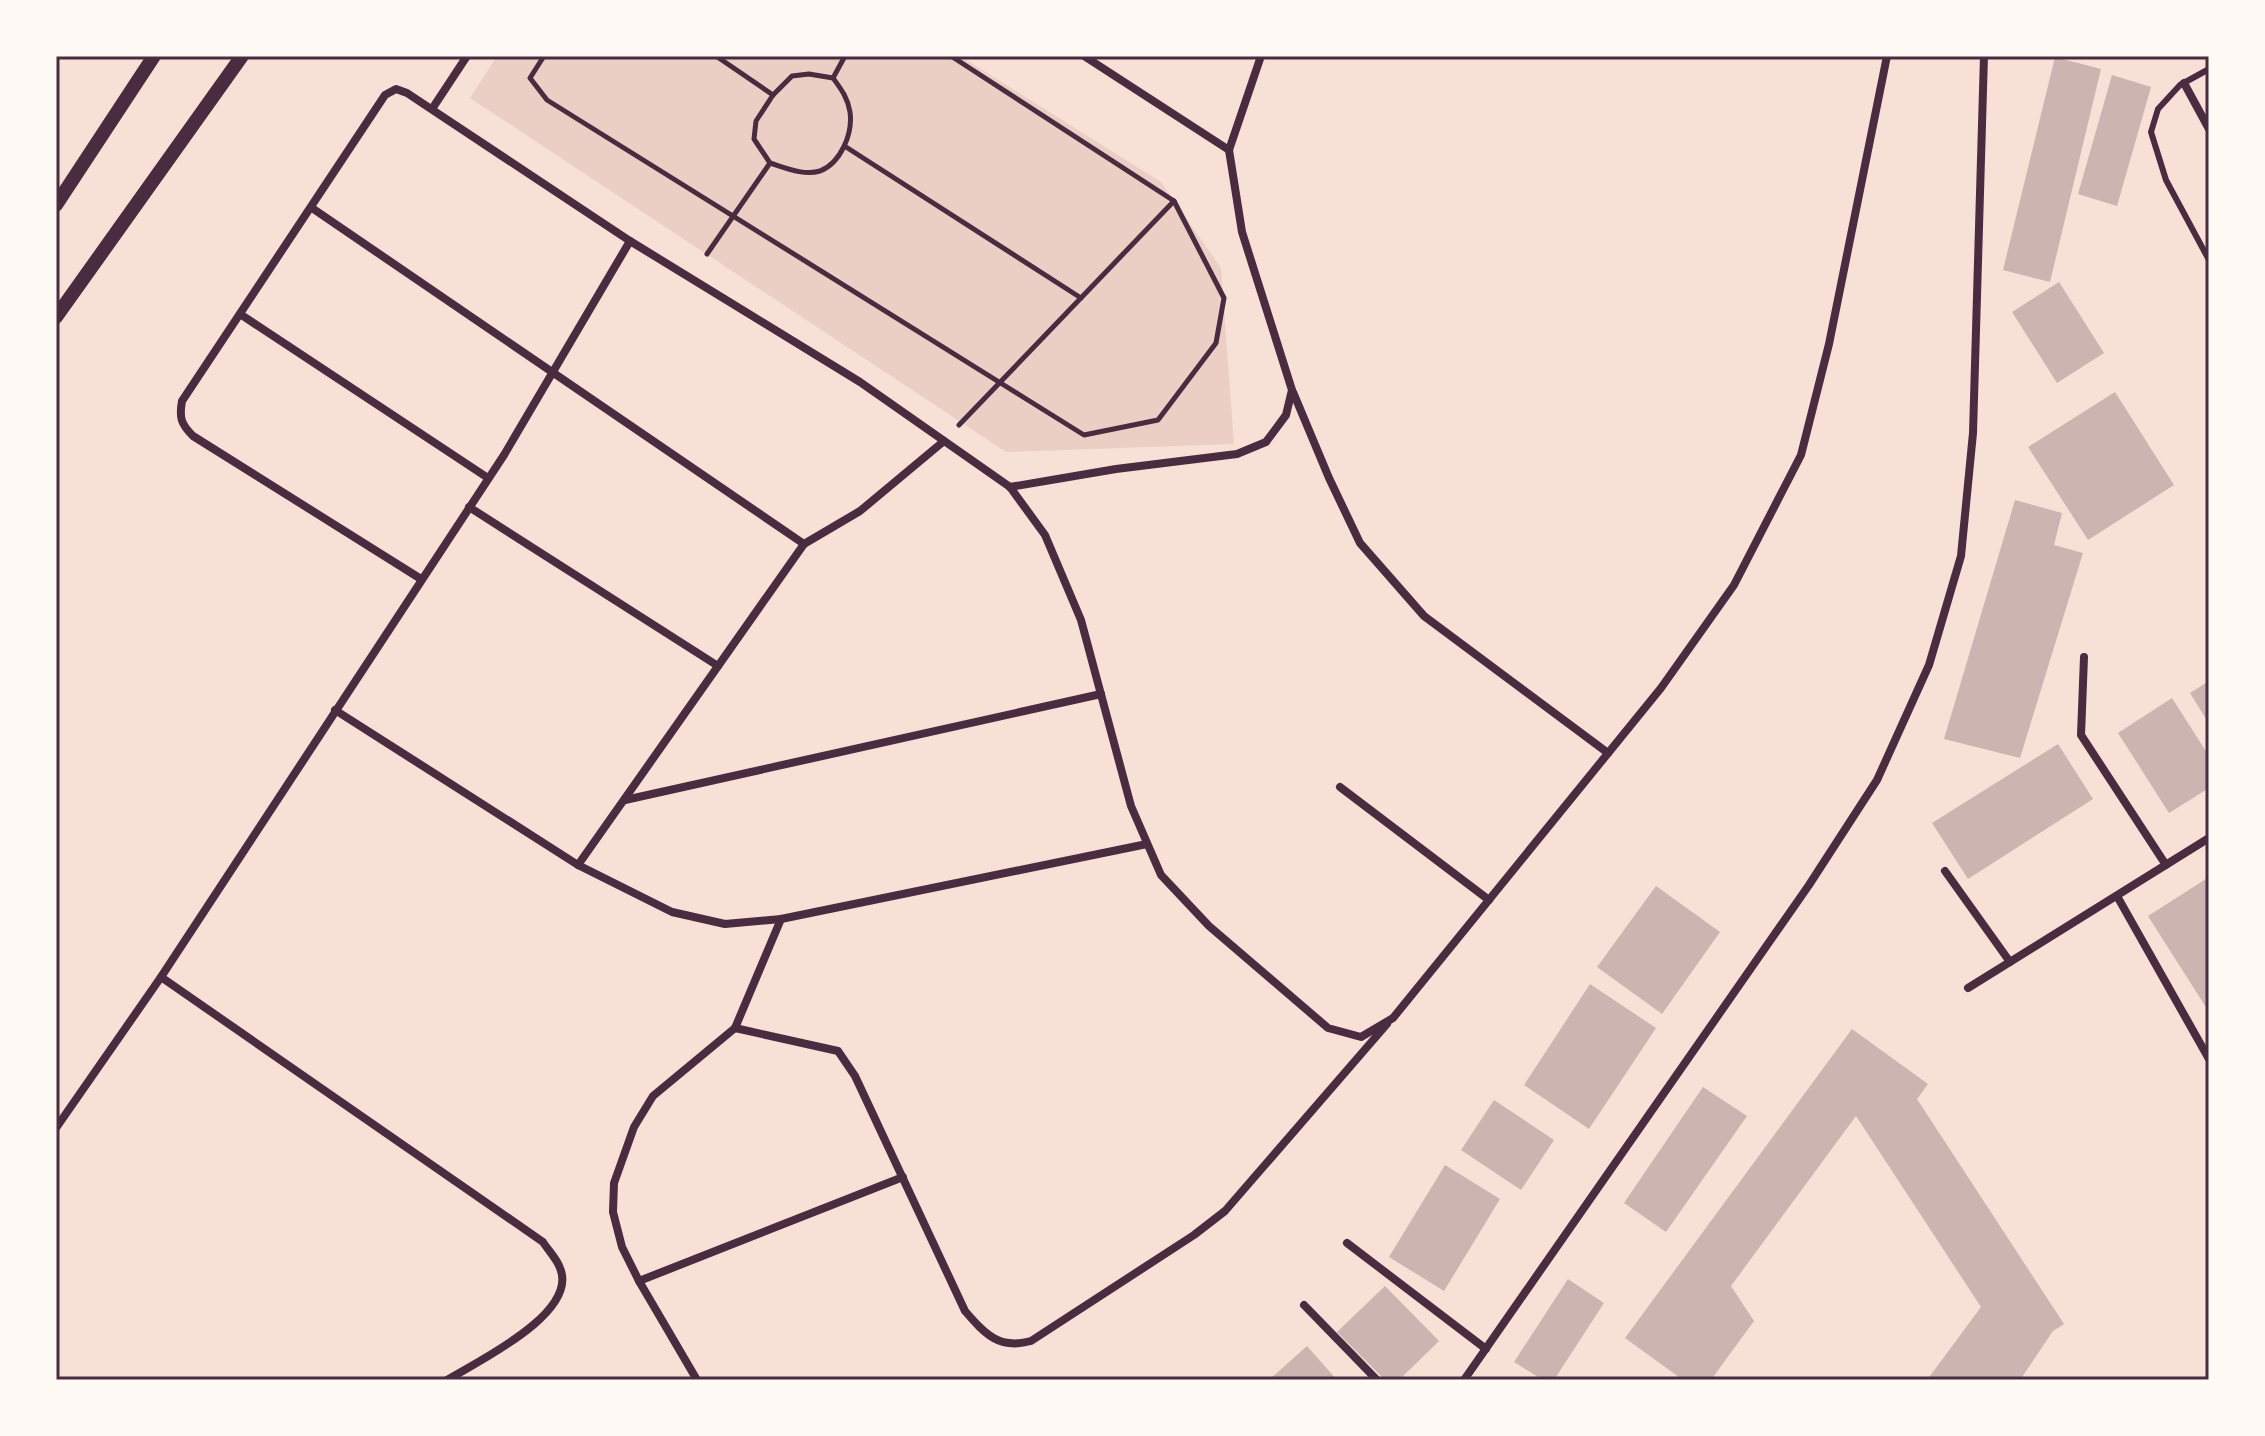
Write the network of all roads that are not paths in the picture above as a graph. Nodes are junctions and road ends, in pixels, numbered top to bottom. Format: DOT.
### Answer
graph roads {
  1 [pos="154,56"];
  2 [pos="242,56"];
  3 [pos="467,56"];
  4 [pos="1084,56"];
  5 [pos="1261,56"];
  6 [pos="1887,56"];
  7 [pos="1984,56"];
  8 [pos="2209,69"];
  9 [pos="2184,83"];
  10 [pos="432,109"];
  11 [pos="2209,129"];
  12 [pos="1229,150"];
  13 [pos="56,205"];
  14 [pos="312,208"];
  15 [pos="630,241"];
  16 [pos="2209,260"];
  17 [pos="240,314"];
  18 [pos="56,317"];
  19 [pos="552,373"];
  20 [pos="1292,390"];
  21 [pos="944,441"];
  22 [pos="488,478"];
  23 [pos="1010,487"];
  24 [pos="469,507"];
  25 [pos="804,544"];
  26 [pos="421,579"];
  27 [pos="2084,657"];
  28 [pos="718,666"];
  29 [pos="1101,694"];
  30 [pos="335,710"];
  31 [pos="1608,753"];
  32 [pos="1340,787"];
  33 [pos="624,800"];
  34 [pos="2209,838"];
  35 [pos="1147,844"];
  36 [pos="578,865"];
  37 [pos="2166,865"];
  38 [pos="1945,871"];
  39 [pos="2117,896"];
  40 [pos="1489,900"];
  41 [pos="781,919"];
  42 [pos="2010,962"];
  43 [pos="161,977"];
  44 [pos="1968,988"];
  45 [pos="1393,1018"];
  46 [pos="735,1028"];
  47 [pos="2209,1059"];
  48 [pos="56,1128"];
  49 [pos="903,1177"];
  50 [pos="1347,1243"];
  51 [pos="639,1281"];
  52 [pos="1304,1305"];
  53 [pos="1486,1349"];
  54 [pos="447,1380"];
  55 [pos="697,1380"];
  56 [pos="1377,1380"];
  57 [pos="1464,1380"];
  1 -- 13 [label="street"];
  2 -- 18 [label="street"];
  3 -- 10 [label="street"];
  4 -- 12 [label="street"];
  5 -- 12 [label="street"];
  6 -- 31 [label="street"];
  7 -- 53 [label="street"];
  8 -- 9 [label="lane"];
  9 -- 11 [label="street"];
  9 -- 16 [label="lane"];
  10 -- 14 [label="street"];
  10 -- 15 [label="street"];
  12 -- 20 [label="street"];
  14 -- 17 [label="street"];
  14 -- 19 [label="street"];
  15 -- 19 [label="street"];
  15 -- 21 [label="street"];
  17 -- 22 [label="street"];
  17 -- 26 [label="street"];
  19 -- 22 [label="street"];
  19 -- 25 [label="street"];
  20 -- 23 [label="street"];
  20 -- 31 [label="street"];
  21 -- 23 [label="street"];
  21 -- 25 [label="street"];
  22 -- 24 [label="street"];
  23 -- 29 [label="street"];
  24 -- 26 [label="street"];
  24 -- 28 [label="street"];
  25 -- 28 [label="street"];
  26 -- 30 [label="street"];
  27 -- 37 [label="street"];
  28 -- 33 [label="street"];
  29 -- 33 [label="street"];
  29 -- 35 [label="street"];
  30 -- 36 [label="street"];
  30 -- 43 [label="street"];
  31 -- 40 [label="street"];
  32 -- 40 [label="street"];
  33 -- 36 [label="street"];
  34 -- 37 [label="street"];
  35 -- 41 [label="street"];
  35 -- 45 [label="street"];
  36 -- 41 [label="street"];
  37 -- 39 [label="street"];
  38 -- 42 [label="street"];
  39 -- 42 [label="street"];
  39 -- 47 [label="street"];
  40 -- 45 [label="street"];
  41 -- 46 [label="street"];
  42 -- 44 [label="street"];
  43 -- 48 [label="street"];
  43 -- 54 [label="street"];
  45 -- 49 [label="street"];
  46 -- 49 [label="street"];
  46 -- 51 [label="street"];
  49 -- 51 [label="street"];
  50 -- 53 [label="street"];
  51 -- 55 [label="street"];
  52 -- 56 [label="street"];
  53 -- 57 [label="street"];
}
